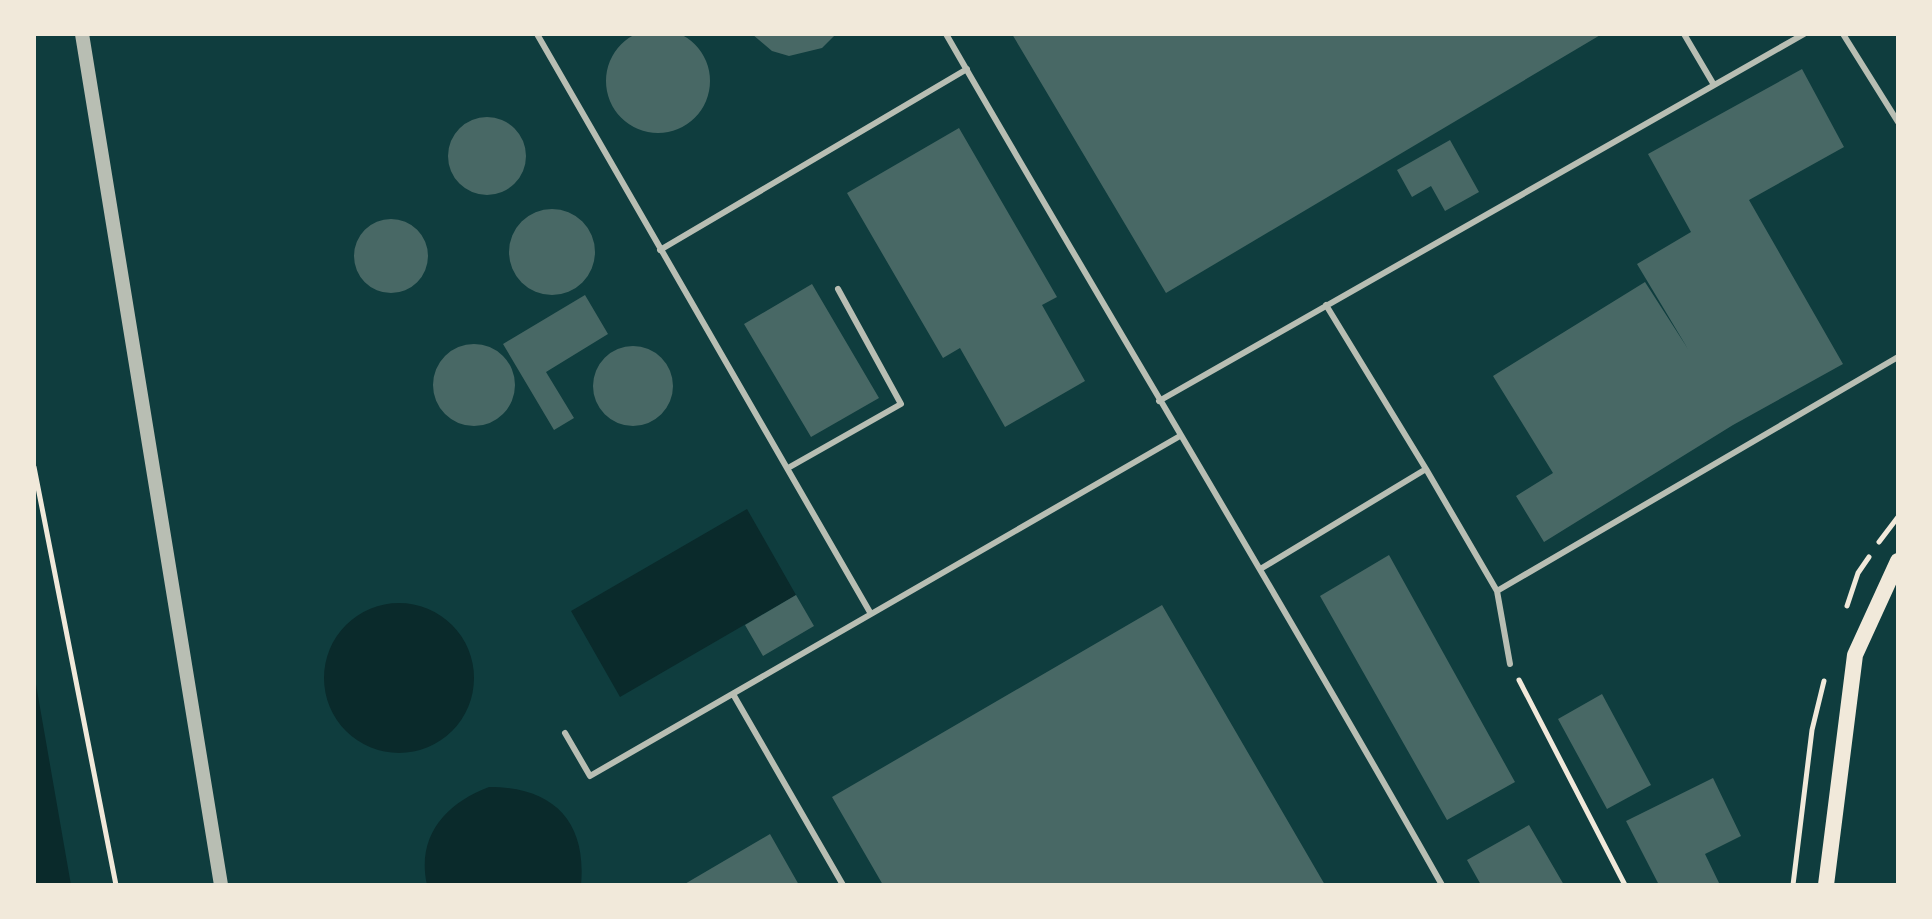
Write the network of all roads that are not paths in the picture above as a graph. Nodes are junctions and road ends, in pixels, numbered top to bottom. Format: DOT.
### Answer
graph roads {
  1 [pos="82,34"];
  2 [pos="537,34"];
  3 [pos="946,34"];
  4 [pos="1684,34"];
  5 [pos="1804,34"];
  6 [pos="1843,34"];
  7 [pos="967,69"];
  8 [pos="1714,85"];
  9 [pos="1898,122"];
  10 [pos="660,250"];
  11 [pos="838,289"];
  12 [pos="1326,305"];
  13 [pos="1898,357"];
  14 [pos="1159,401"];
  15 [pos="1180,436"];
  16 [pos="788,468"];
  17 [pos="1426,469"];
  18 [pos="1898,561"];
  19 [pos="1262,568"];
  20 [pos="1497,591"];
  21 [pos="871,614"];
  22 [pos="1510,664"];
  23 [pos="733,694"];
  24 [pos="565,733"];
  25 [pos="221,885"];
  26 [pos="843,885"];
  27 [pos="1442,885"];
  28 [pos="1826,885"];
  1 -- 25 [label="street"];
  2 -- 10 [label="lane"];
  3 -- 7 [label="lane"];
  4 -- 8 [label="lane"];
  5 -- 8 [label="lane"];
  6 -- 9 [label="lane"];
  7 -- 10 [label="lane"];
  7 -- 14 [label="lane"];
  8 -- 12 [label="lane"];
  10 -- 16 [label="lane"];
  11 -- 16 [label="lane"];
  12 -- 14 [label="lane"];
  12 -- 17 [label="lane"];
  13 -- 20 [label="lane"];
  14 -- 15 [label="lane"];
  15 -- 19 [label="lane"];
  15 -- 21 [label="lane"];
  16 -- 21 [label="lane"];
  17 -- 19 [label="lane"];
  17 -- 20 [label="lane"];
  18 -- 28 [label="main road"];
  19 -- 27 [label="lane"];
  20 -- 22 [label="lane"];
  21 -- 23 [label="lane"];
  23 -- 24 [label="lane"];
  23 -- 26 [label="lane"];
}
